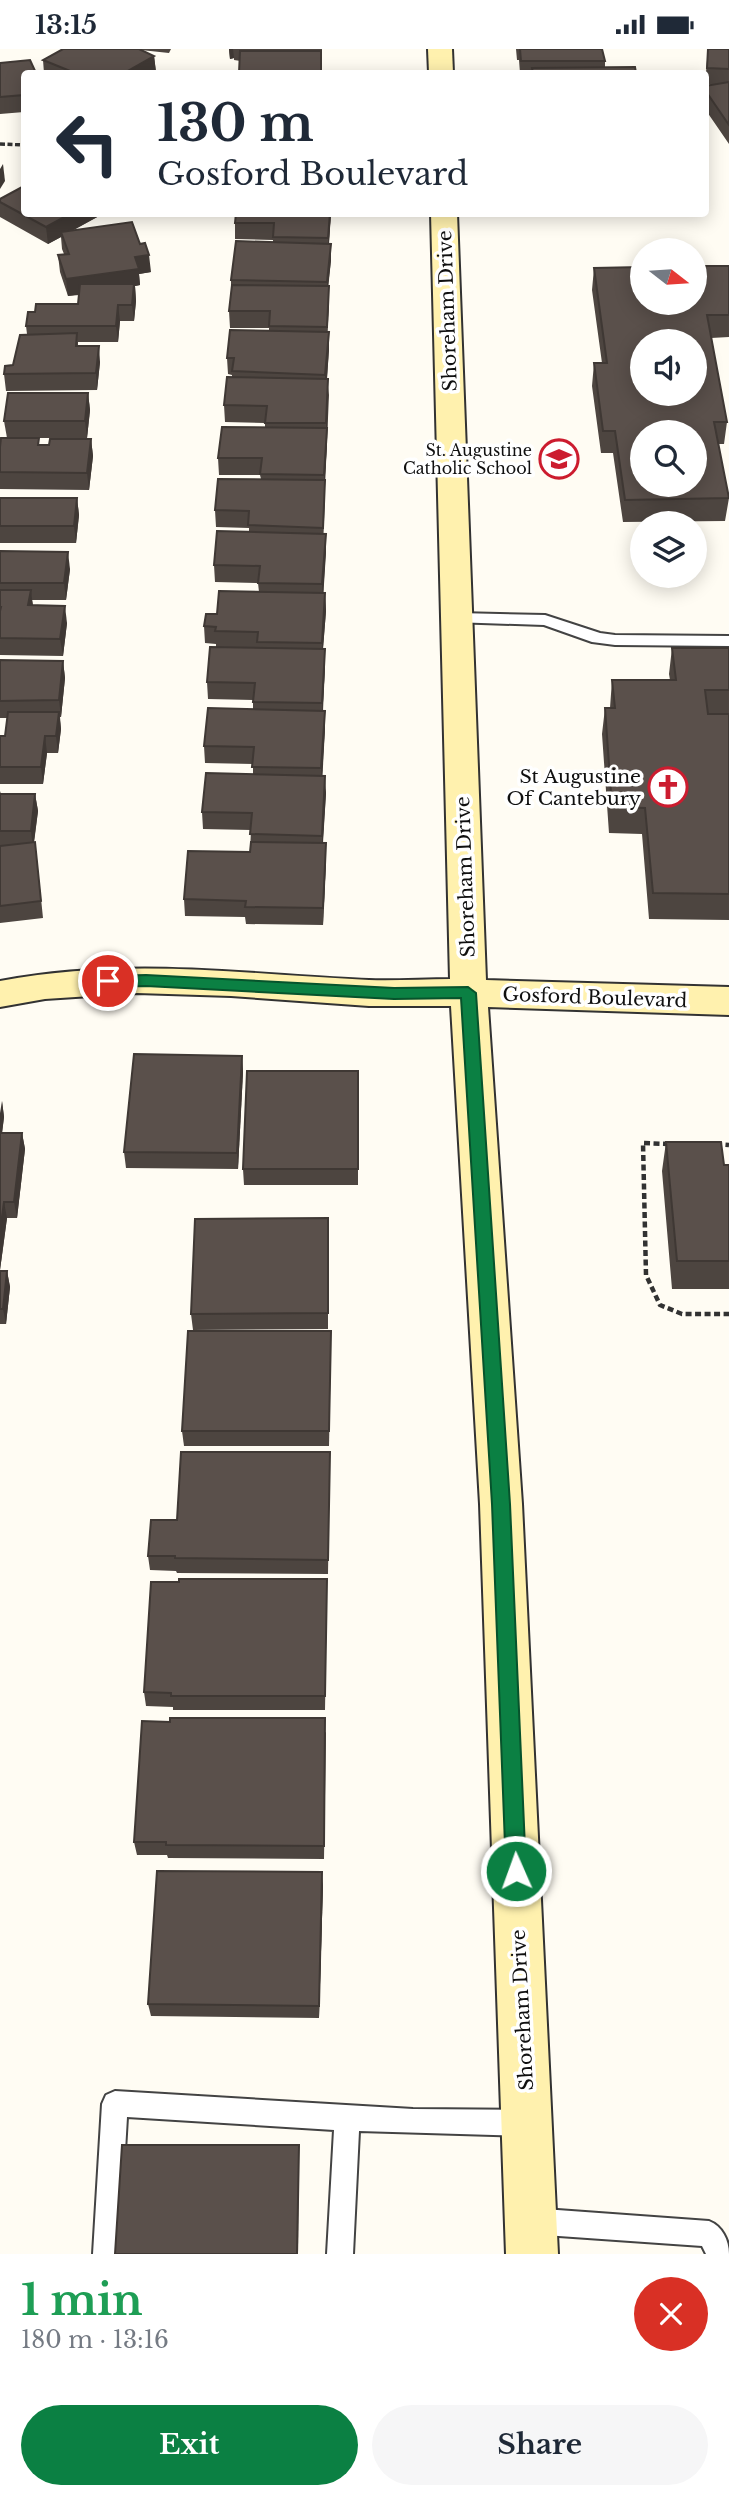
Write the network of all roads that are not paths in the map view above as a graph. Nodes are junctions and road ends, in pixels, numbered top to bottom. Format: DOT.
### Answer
graph roads {
  1 [pos="440,49"];
  2 [pos="441,70"];
  3 [pos="444,217"];
  4 [pos="458,618"];
  5 [pos="729,641"];
  6 [pos="468,993"];
  7 [pos="0,994"];
  8 [pos="729,1001"];
  9 [pos="347,2118"];
  10 [pos="528,2123"];
  11 [pos="531,2237"];
  12 [pos="719,2240"];
  13 [pos="106,2254"];
  14 [pos="340,2254"];
  1 -- 2 [label="street"];
  3 -- 4 [label="street, Shoreham Drive"];
  4 -- 5 [label="lane"];
  4 -- 6 [label="street, Shoreham Drive"];
  6 -- 7 [label="street, Gosford Boulevard"];
  6 -- 8 [label="street, Gosford Boulevard"];
  6 -- 10 [label="street, Shoreham Drive"];
  9 -- 10 [label="lane"];
  9 -- 13 [label="lane"];
  9 -- 14 [label="lane"];
  10 -- 11 [label="street, Shoreham Drive"];
  11 -- 12 [label="lane"];
}
